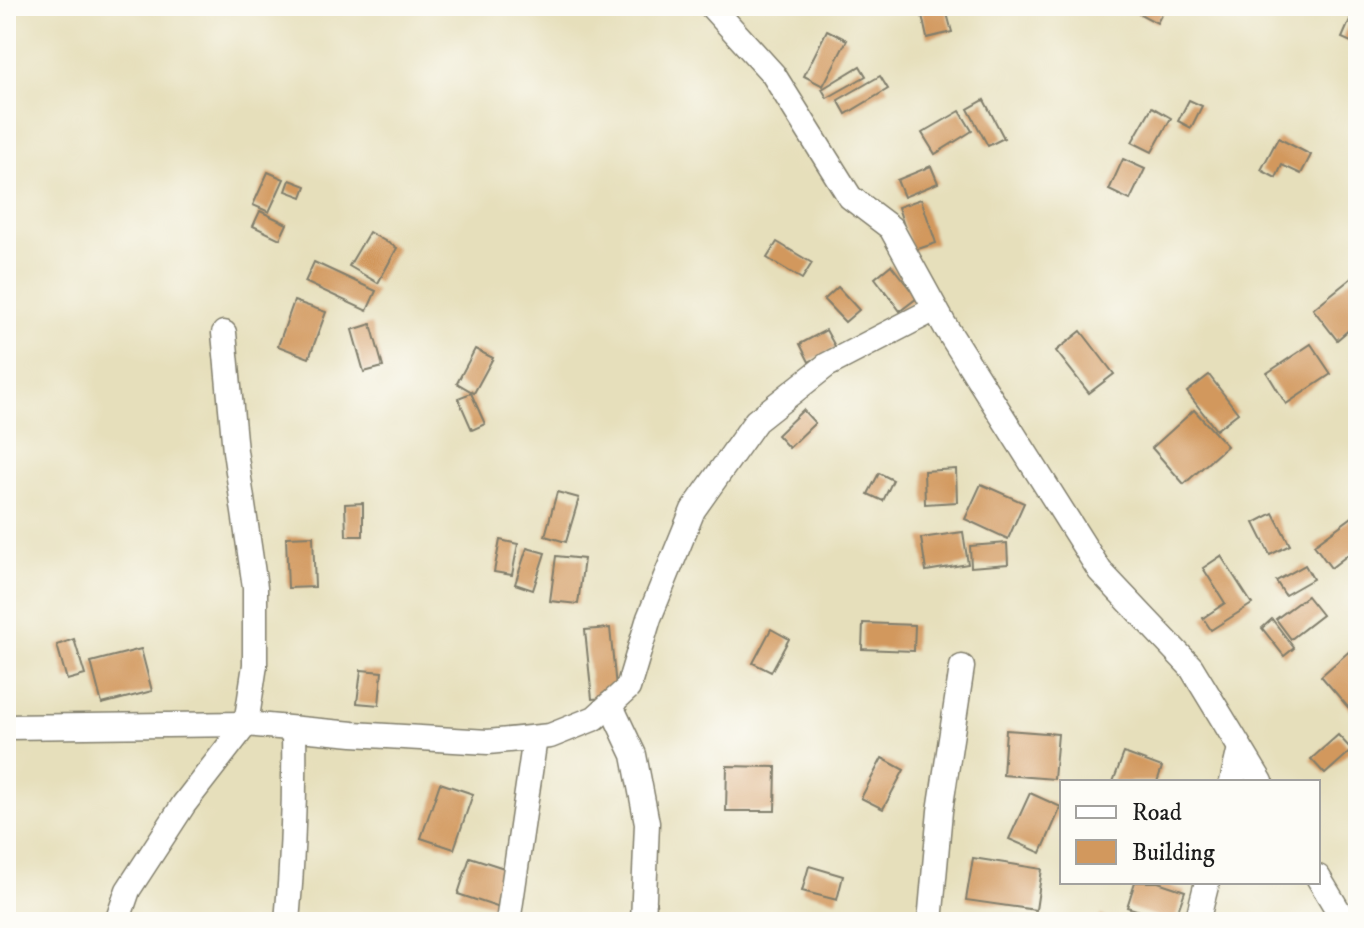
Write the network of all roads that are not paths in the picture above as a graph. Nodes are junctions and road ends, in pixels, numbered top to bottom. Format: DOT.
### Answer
graph roads {
  1 [pos="711,6"];
  2 [pos="935,309"];
  3 [pos="224,333"];
  4 [pos="962,667"];
  5 [pos="610,704"];
  6 [pos="246,724"];
  7 [pos="6,727"];
  8 [pos="294,729"];
  9 [pos="535,738"];
  10 [pos="1240,748"];
  11 [pos="1232,780"];
  12 [pos="1260,780"];
  13 [pos="1320,880"];
  14 [pos="1206,884"];
  15 [pos="117,922"];
  16 [pos="287,922"];
  17 [pos="508,922"];
  18 [pos="643,922"];
  19 [pos="930,922"];
  20 [pos="1197,922"];
  21 [pos="1345,922"];
  1 -- 2 [label="street"];
  2 -- 5 [label="street"];
  2 -- 10 [label="street"];
  3 -- 6 [label="street"];
  4 -- 19 [label="street"];
  5 -- 9 [label="street"];
  5 -- 18 [label="street"];
  6 -- 7 [label="street"];
  6 -- 8 [label="street"];
  6 -- 15 [label="street"];
  8 -- 9 [label="street"];
  8 -- 16 [label="street"];
  9 -- 17 [label="street"];
  10 -- 11 [label="street"];
  10 -- 12 [label="street"];
  13 -- 21 [label="street"];
  14 -- 20 [label="street"];
}
